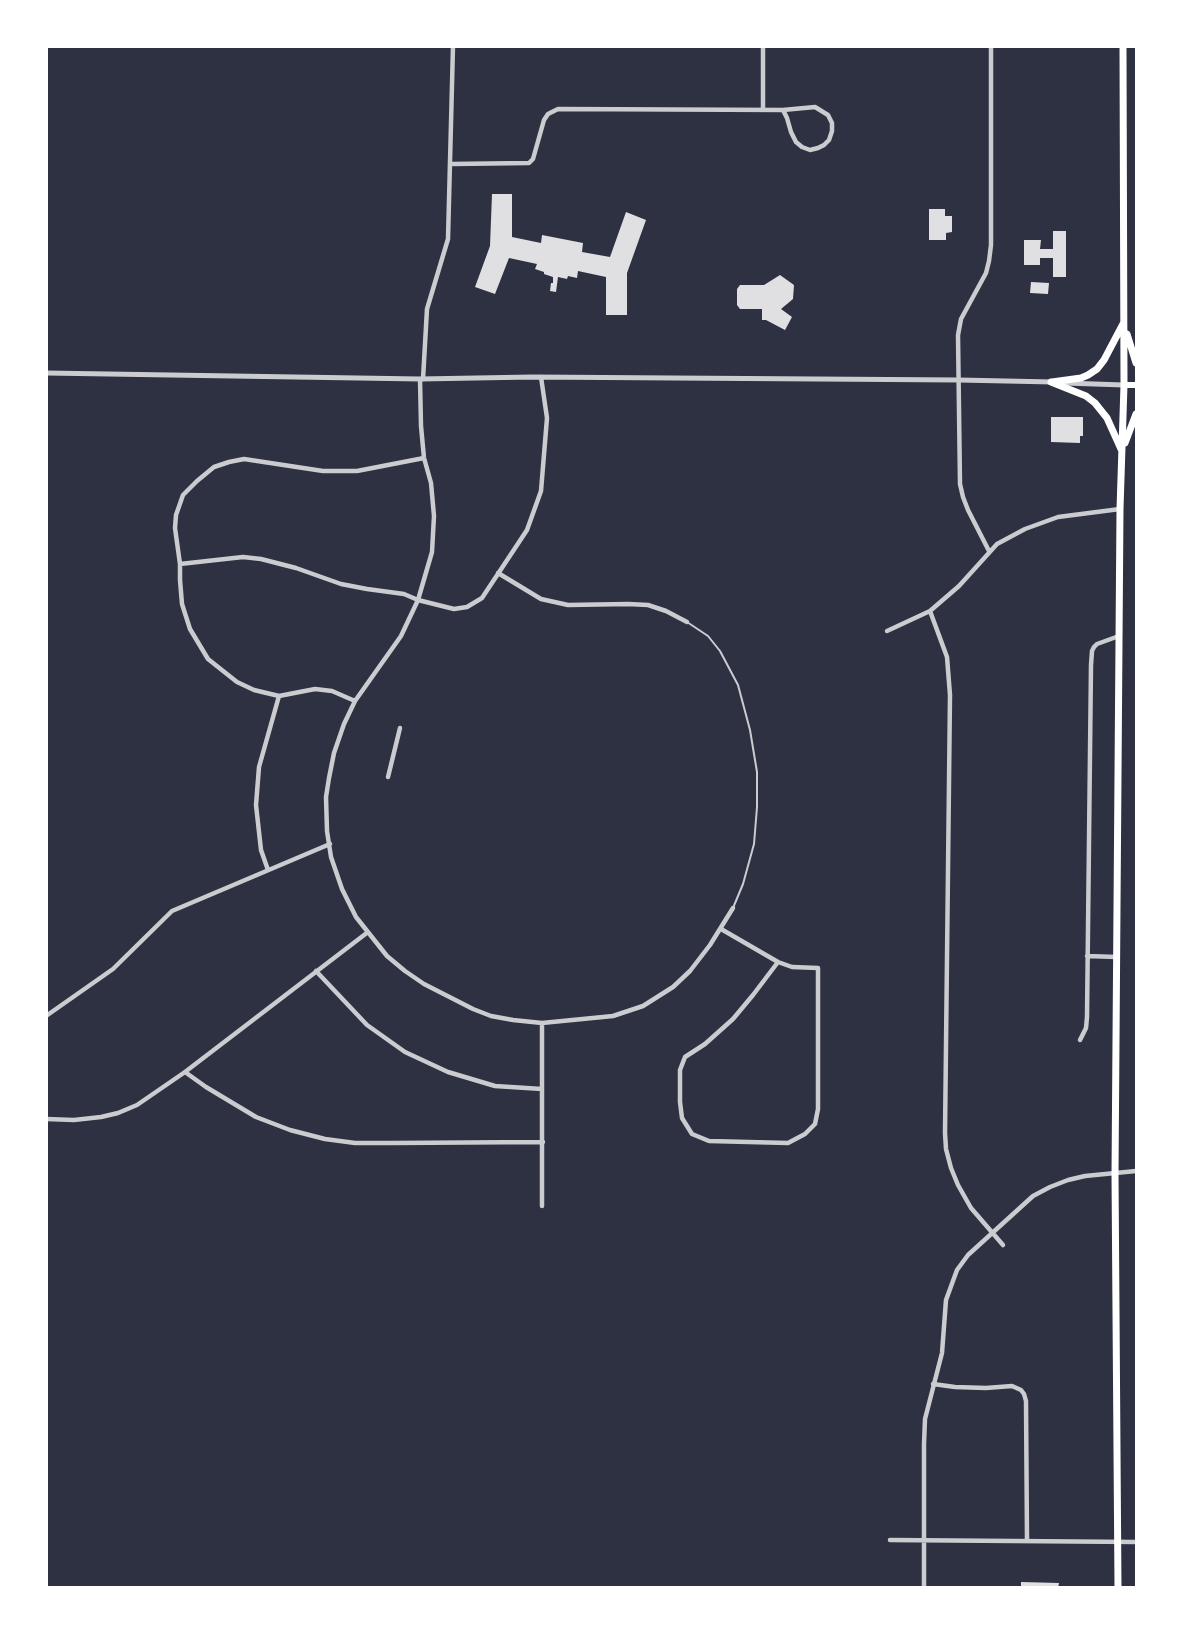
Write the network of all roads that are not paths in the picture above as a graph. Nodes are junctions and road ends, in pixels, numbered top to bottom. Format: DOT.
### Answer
graph roads {
  1 [pos="453,46"];
  2 [pos="763,46"];
  3 [pos="992,46"];
  4 [pos="1123,46"];
  5 [pos="763,109"];
  6 [pos="783,110"];
  7 [pos="451,164"];
  8 [pos="1124,322"];
  9 [pos="1137,363"];
  10 [pos="46,373"];
  11 [pos="541,377"];
  12 [pos="421,379"];
  13 [pos="960,380"];
  14 [pos="1051,382"];
  15 [pos="1124,385"];
  16 [pos="1137,385"];
  17 [pos="1137,414"];
  18 [pos="1122,452"];
  19 [pos="423,458"];
  20 [pos="1120,509"];
  21 [pos="989,551"];
  22 [pos="180,564"];
  23 [pos="498,573"];
  24 [pos="418,600"];
  25 [pos="930,611"];
  26 [pos="687,622"];
  27 [pos="887,632"];
  28 [pos="1119,636"];
  29 [pos="279,696"];
  30 [pos="355,701"];
  31 [pos="400,728"];
  32 [pos="388,777"];
  33 [pos="330,844"];
  34 [pos="268,870"];
  35 [pos="733,908"];
  36 [pos="720,929"];
  37 [pos="368,932"];
  38 [pos="1087,956"];
  39 [pos="1117,957"];
  40 [pos="778,962"];
  41 [pos="316,971"];
  42 [pos="46,1016"];
  43 [pos="542,1023"];
  44 [pos="1080,1040"];
  45 [pos="185,1072"];
  46 [pos="542,1089"];
  47 [pos="46,1119"];
  48 [pos="543,1142"];
  49 [pos="1137,1171"];
  50 [pos="1115,1173"];
  51 [pos="542,1206"];
  52 [pos="991,1232"];
  53 [pos="1003,1245"];
  54 [pos="933,1384"];
  55 [pos="890,1540"];
  56 [pos="924,1540"];
  57 [pos="1027,1541"];
  58 [pos="1116,1542"];
  59 [pos="1137,1542"];
  60 [pos="924,1587"];
  61 [pos="1118,1587"];
  1 -- 7 [label="street"];
  2 -- 5 [label="street"];
  3 -- 13 [label="street"];
  4 -- 8 [label="main road"];
  5 -- 6 [label="street"];
  5 -- 7 [label="street"];
  6 -- 6 [label="street"];
  7 -- 12 [label="street"];
  8 -- 9 [label="main road"];
  8 -- 14 [label="main road"];
  8 -- 15 [label="main road"];
  10 -- 12 [label="street"];
  11 -- 12 [label="street"];
  11 -- 13 [label="street"];
  11 -- 23 [label="street"];
  12 -- 19 [label="street"];
  13 -- 14 [label="street"];
  13 -- 21 [label="street"];
  14 -- 15 [label="street"];
  14 -- 18 [label="main road"];
  15 -- 16 [label="main road"];
  15 -- 18 [label="main road"];
  17 -- 18 [label="main road"];
  18 -- 20 [label="main road"];
  19 -- 22 [label="street"];
  19 -- 24 [label="street"];
  20 -- 21 [label="street"];
  20 -- 28 [label="main road"];
  21 -- 25 [label="street"];
  22 -- 24 [label="street"];
  22 -- 29 [label="street"];
  23 -- 24 [label="street"];
  23 -- 26 [label="street"];
  24 -- 30 [label="street"];
  25 -- 27 [label="street"];
  25 -- 52 [label="street"];
  26 -- 35 [label="lane"];
  28 -- 38 [label="street"];
  28 -- 39 [label="main road"];
  29 -- 30 [label="street"];
  29 -- 34 [label="street"];
  30 -- 33 [label="street"];
  31 -- 32 [label="street"];
  33 -- 34 [label="street"];
  33 -- 37 [label="street"];
  34 -- 42 [label="street"];
  35 -- 36 [label="street"];
  36 -- 40 [label="street"];
  36 -- 43 [label="street"];
  37 -- 41 [label="street"];
  37 -- 43 [label="street"];
  38 -- 39 [label="street"];
  38 -- 44 [label="street"];
  39 -- 50 [label="main road"];
  40 -- 40 [label="street"];
  41 -- 45 [label="street"];
  41 -- 46 [label="street"];
  43 -- 46 [label="street"];
  45 -- 47 [label="street"];
  45 -- 48 [label="street"];
  46 -- 48 [label="street"];
  48 -- 51 [label="street"];
  49 -- 50 [label="street"];
  50 -- 52 [label="street"];
  50 -- 58 [label="main road"];
  52 -- 53 [label="street"];
  52 -- 54 [label="street"];
  54 -- 56 [label="street"];
  54 -- 57 [label="street"];
  55 -- 56 [label="street"];
  56 -- 57 [label="street"];
  56 -- 60 [label="street"];
  57 -- 58 [label="street"];
  58 -- 59 [label="street"];
  58 -- 61 [label="main road"];
}
